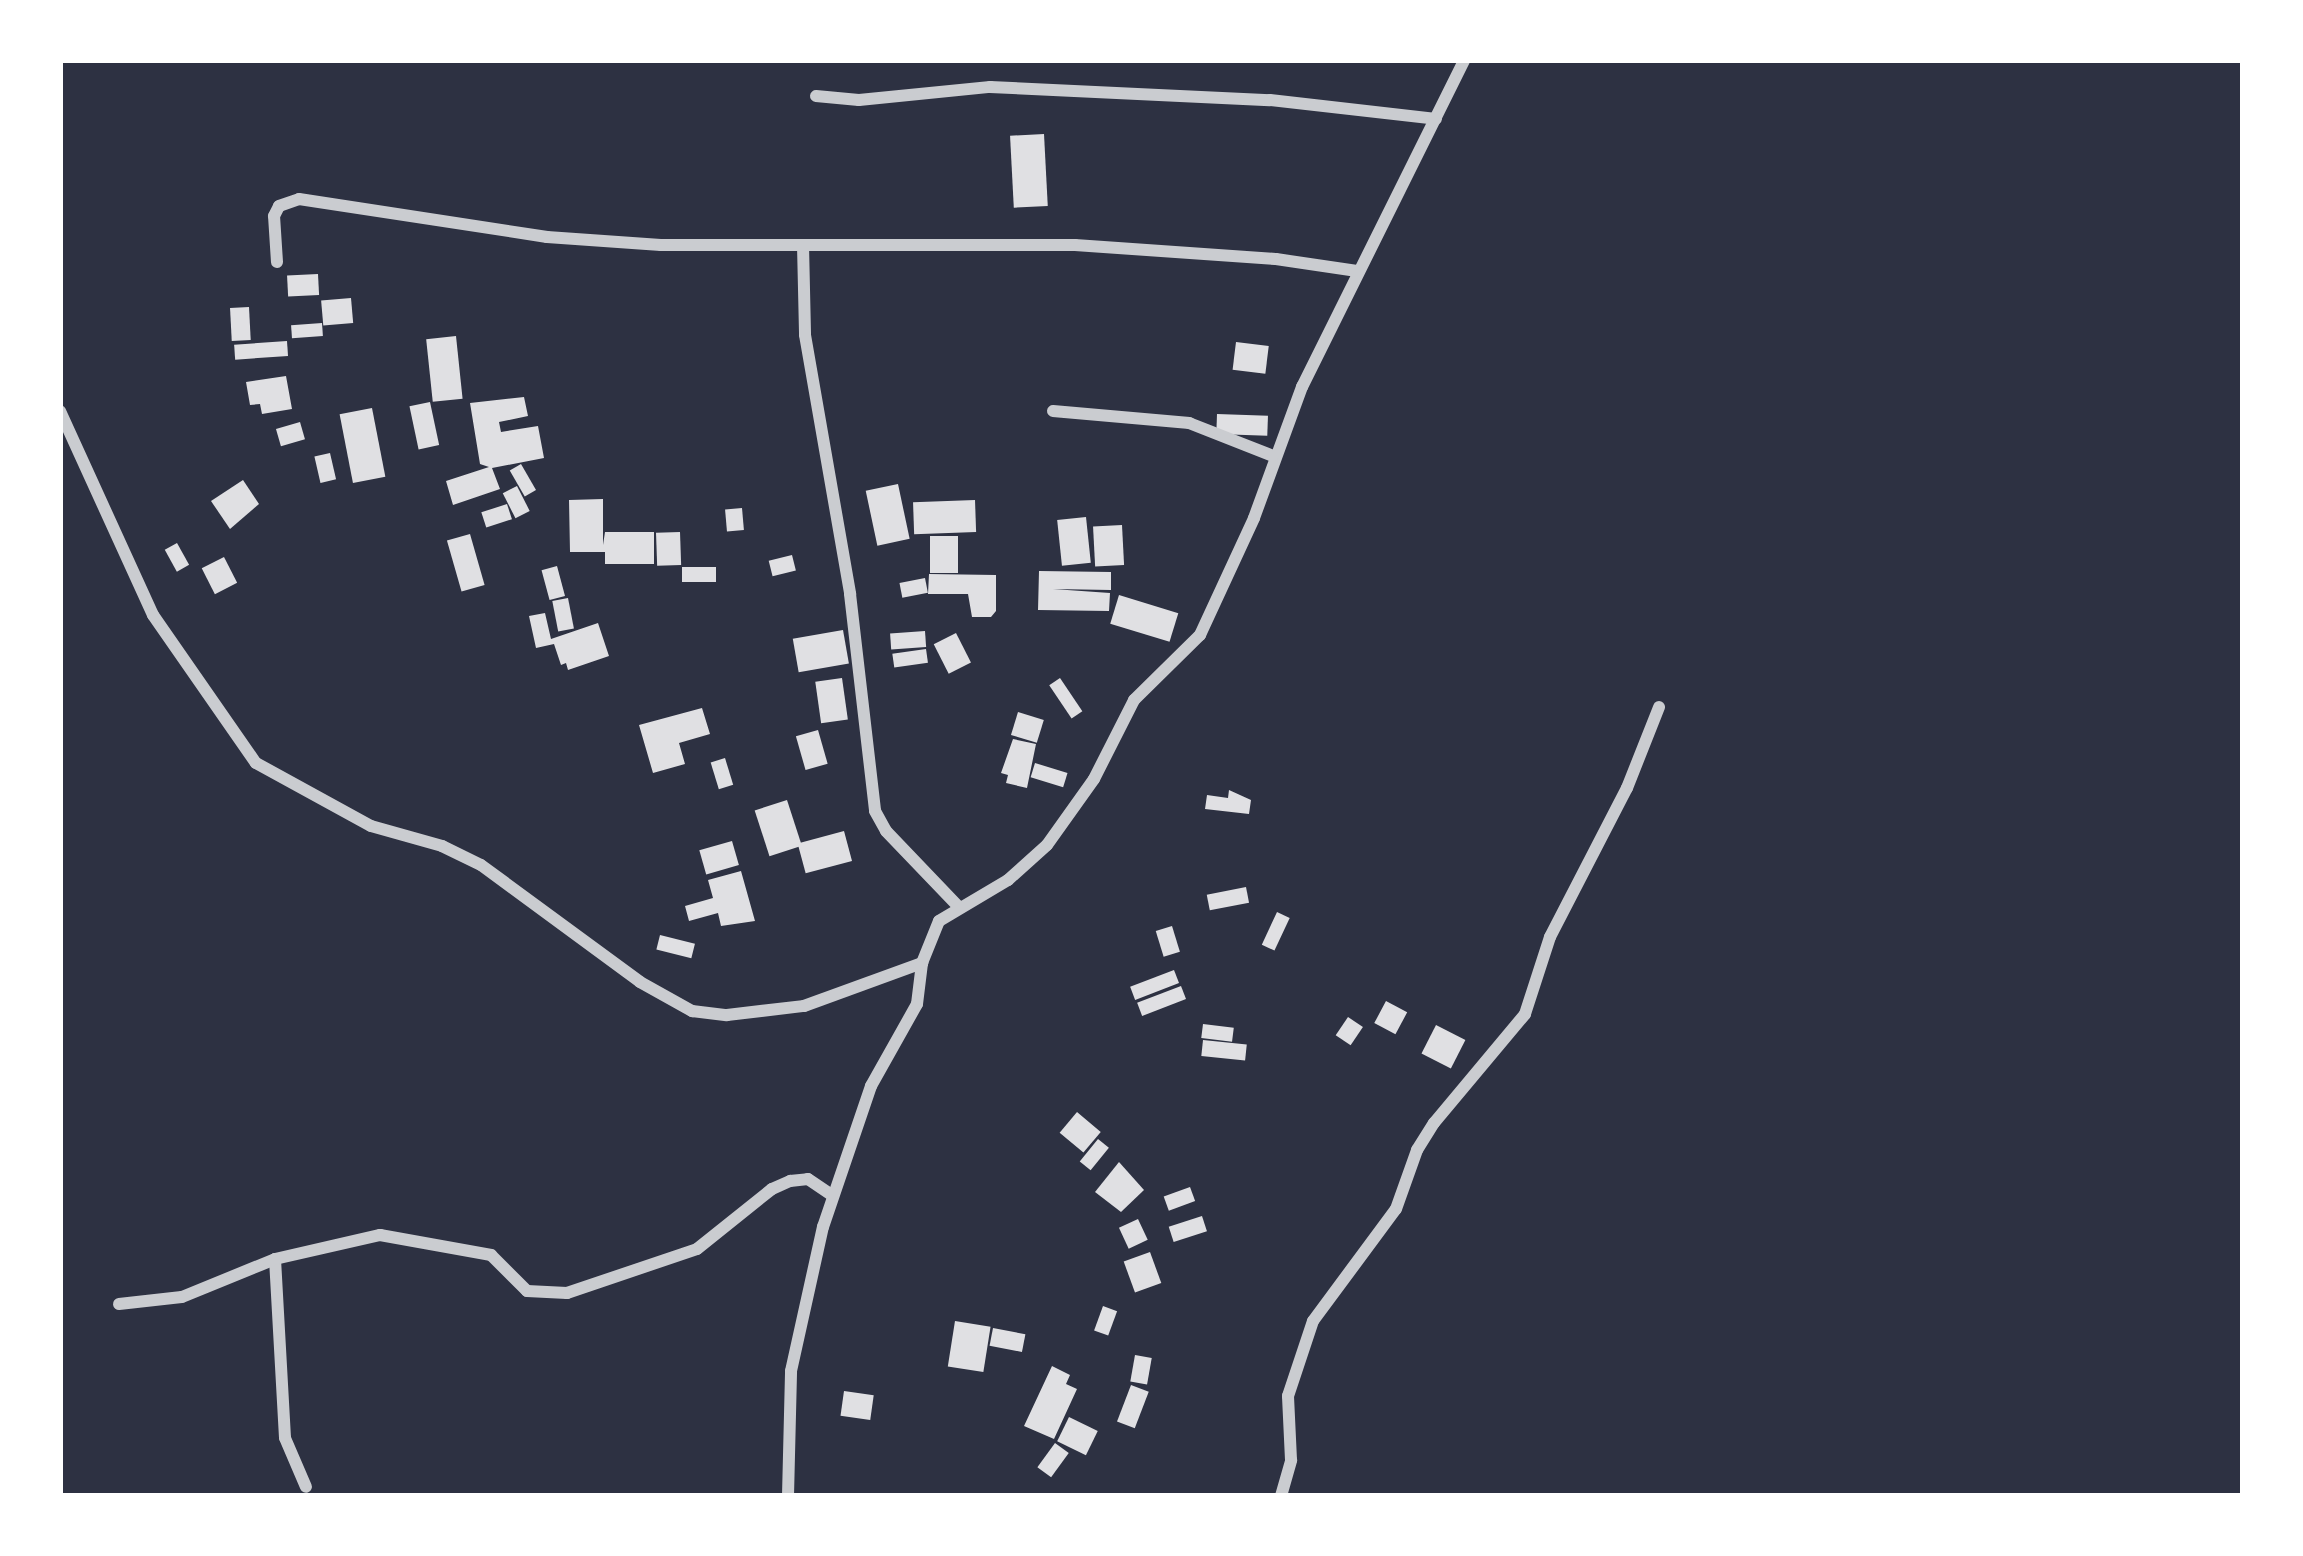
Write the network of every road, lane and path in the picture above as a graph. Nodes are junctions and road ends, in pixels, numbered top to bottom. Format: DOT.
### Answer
graph roads {
  1 [pos="1465,60"];
  2 [pos="816,96"];
  3 [pos="1436,119"];
  4 [pos="803,245"];
  5 [pos="278,262"];
  6 [pos="1358,271"];
  7 [pos="60,411"];
  8 [pos="1053,411"];
  9 [pos="1274,456"];
  10 [pos="1659,706"];
  11 [pos="959,907"];
  12 [pos="922,963"];
  13 [pos="832,1195"];
  14 [pos="275,1259"];
  15 [pos="119,1304"];
  16 [pos="306,1487"];
  17 [pos="788,1496"];
  18 [pos="1280,1496"];
  1 -- 3 [label="street"];
  2 -- 3 [label="street"];
  3 -- 6 [label="street"];
  4 -- 5 [label="street"];
  4 -- 6 [label="street"];
  4 -- 11 [label="street"];
  6 -- 9 [label="street"];
  7 -- 12 [label="street"];
  8 -- 9 [label="street"];
  9 -- 11 [label="street"];
  10 -- 18 [label="street"];
  11 -- 12 [label="street"];
  12 -- 13 [label="street"];
  13 -- 14 [label="street"];
  13 -- 17 [label="street"];
  14 -- 15 [label="street"];
  14 -- 16 [label="street"];
}
